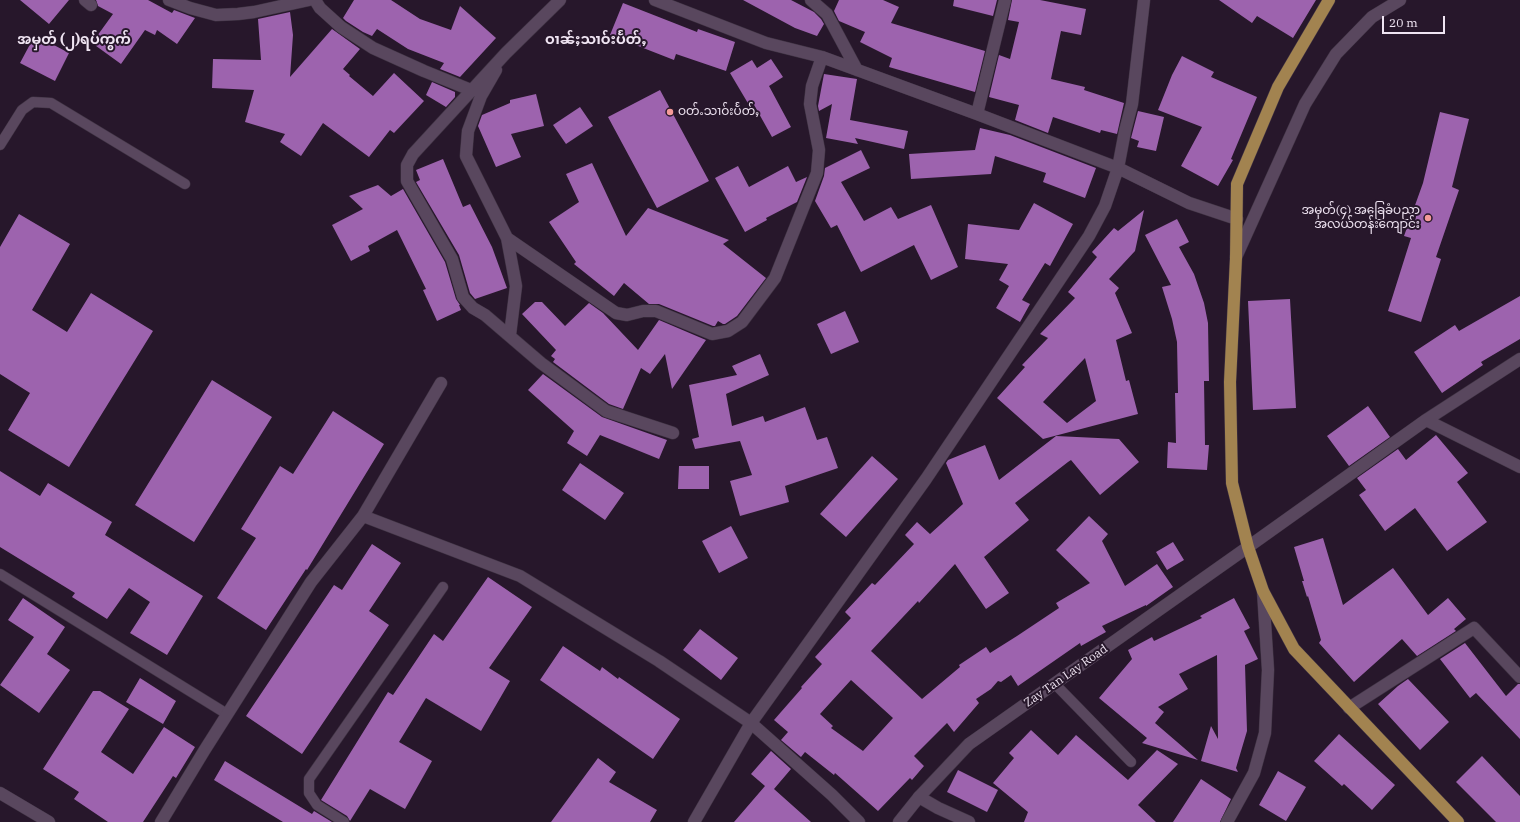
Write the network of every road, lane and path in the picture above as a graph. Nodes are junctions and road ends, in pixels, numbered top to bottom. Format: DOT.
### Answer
graph roads {
  1 [pos="169,0"];
  2 [pos="309,0"];
  3 [pos="314,0"];
  4 [pos="560,0"];
  5 [pos="655,0"];
  6 [pos="811,0"];
  7 [pos="1005,0"];
  8 [pos="1144,0"];
  9 [pos="1329,0"];
  10 [pos="1400,0"];
  11 [pos="506,53"];
  12 [pos="822,57"];
  13 [pos="857,70"];
  14 [pos="471,90"];
  15 [pos="977,114"];
  16 [pos="0,145"];
  17 [pos="1118,168"];
  18 [pos="185,184"];
  19 [pos="1236,219"];
  20 [pos="508,238"];
  21 [pos="1236,258"];
  22 [pos="510,335"];
  23 [pos="1520,359"];
  24 [pos="441,384"];
  25 [pos="1426,420"];
  26 [pos="673,433"];
  27 [pos="1520,467"];
  28 [pos="363,516"];
  29 [pos="1248,547"];
  30 [pos="0,574"];
  31 [pos="443,587"];
  32 [pos="1263,590"];
  33 [pos="1520,677"];
  34 [pos="1055,684"];
  35 [pos="1349,708"];
  36 [pos="227,714"];
  37 [pos="752,723"];
  38 [pos="1131,762"];
  39 [pos="0,793"];
  40 [pos="919,797"];
  41 [pos="49,822"];
  42 [pos="161,822"];
  43 [pos="344,822"];
  44 [pos="694,822"];
  45 [pos="859,822"];
  46 [pos="899,822"];
  47 [pos="969,822"];
  48 [pos="1227,822"];
  49 [pos="1458,822"];
  1 -- 2 [label="street"];
  3 -- 14 [label="street"];
  4 -- 11 [label="street"];
  5 -- 12 [label="street"];
  6 -- 13 [label="street"];
  7 -- 15 [label="street"];
  8 -- 17 [label="street"];
  9 -- 19 [label="highway"];
  10 -- 21 [label="street"];
  11 -- 14 [label="street"];
  11 -- 20 [label="street"];
  12 -- 13 [label="street"];
  12 -- 20 [label="street"];
  13 -- 15 [label="street"];
  14 -- 22 [label="street"];
  15 -- 17 [label="street"];
  16 -- 18 [label="lane"];
  17 -- 19 [label="street"];
  17 -- 37 [label="street"];
  19 -- 21 [label="highway"];
  20 -- 22 [label="street"];
  21 -- 29 [label="highway"];
  22 -- 26 [label="street"];
  23 -- 25 [label="street, Zay Tan Lay Road"];
  24 -- 28 [label="street"];
  25 -- 27 [label="street"];
  25 -- 29 [label="street, Zay Tan Lay Road"];
  28 -- 36 [label="street"];
  28 -- 37 [label="street"];
  29 -- 32 [label="highway"];
  29 -- 34 [label="street, Zay Tan Lay Road"];
  30 -- 36 [label="lane"];
  31 -- 43 [label="lane"];
  32 -- 35 [label="highway"];
  32 -- 48 [label="street"];
  33 -- 35 [label="street"];
  34 -- 38 [label="lane"];
  34 -- 40 [label="street, Zay Tan Lay Road"];
  35 -- 49 [label="highway"];
  36 -- 42 [label="street"];
  37 -- 44 [label="street"];
  37 -- 45 [label="street"];
  39 -- 41 [label="street"];
  40 -- 46 [label="street, Zay Tan Lay Road"];
  40 -- 47 [label="street"];
}
